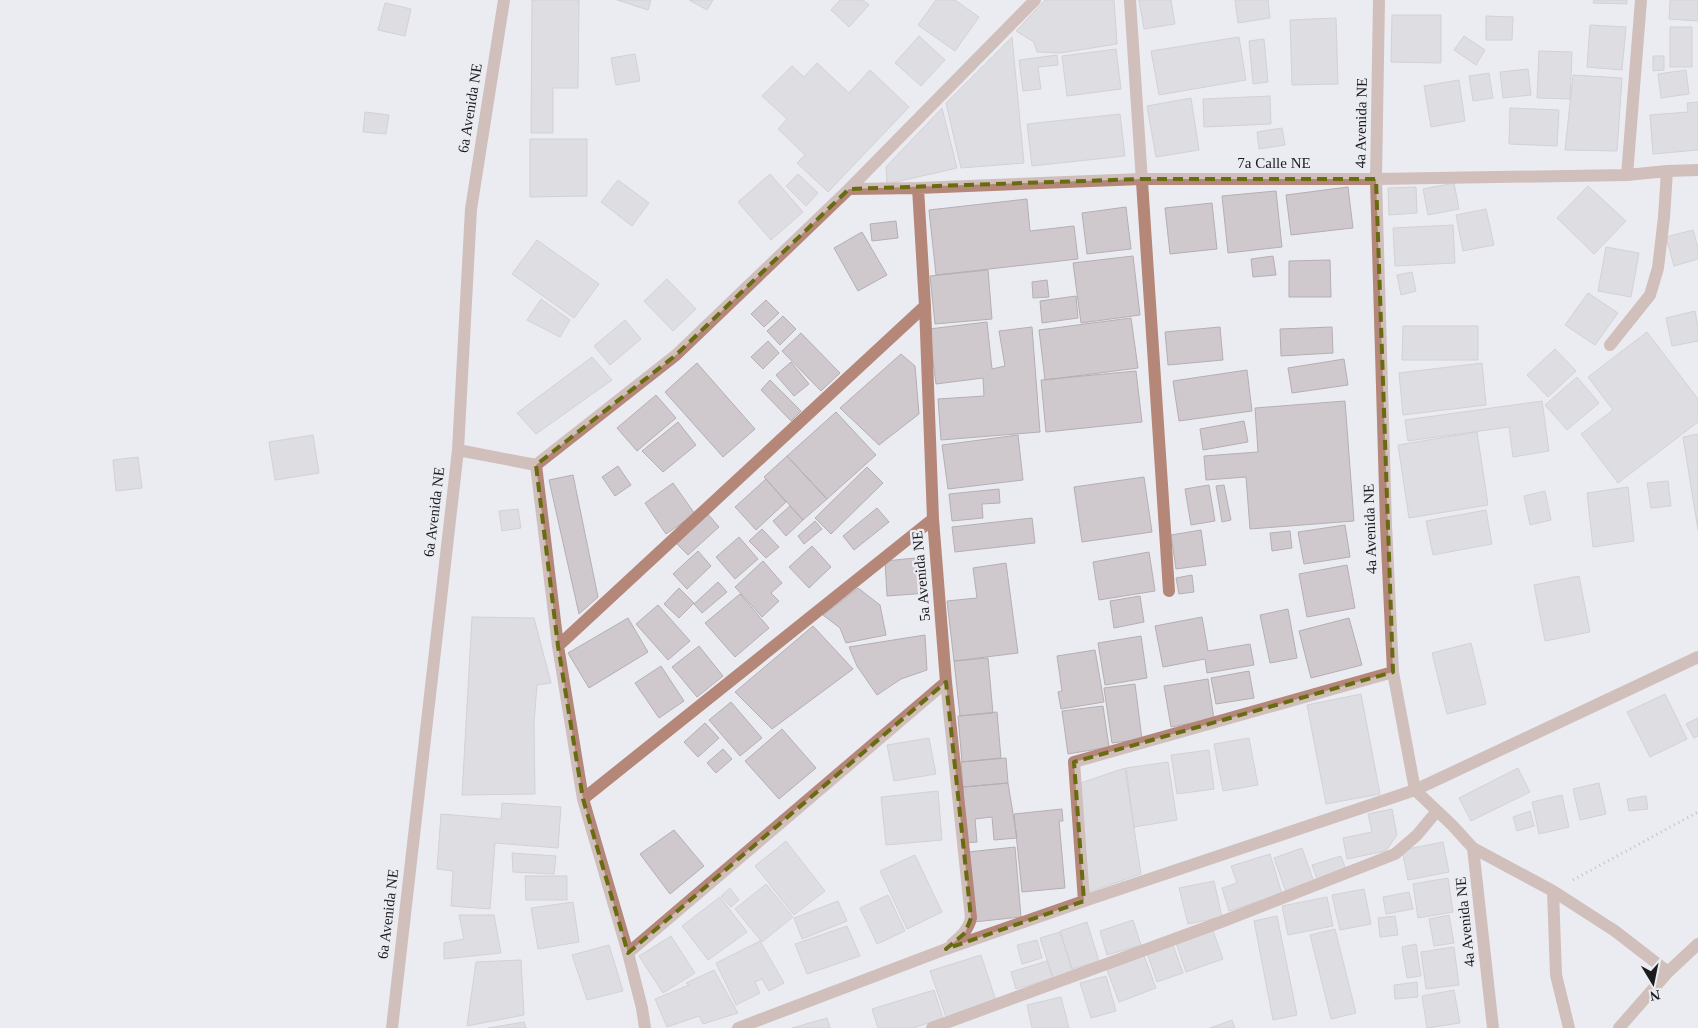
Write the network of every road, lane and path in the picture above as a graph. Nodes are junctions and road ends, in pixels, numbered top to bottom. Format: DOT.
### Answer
graph roads {
  1 [pos="504,0"];
  2 [pos="1035,0"];
  3 [pos="1130,0"];
  4 [pos="1379,0"];
  5 [pos="1641,0"];
  6 [pos="1698,170"];
  7 [pos="1667,171"];
  8 [pos="1627,175"];
  9 [pos="1141,179"];
  10 [pos="1376,179"];
  11 [pos="918,188"];
  12 [pos="849,189"];
  13 [pos="925,306"];
  14 [pos="1610,345"];
  15 [pos="458,450"];
  16 [pos="536,465"];
  17 [pos="933,519"];
  18 [pos="1169,591"];
  19 [pos="558,646"];
  20 [pos="1698,657"];
  21 [pos="1393,672"];
  22 [pos="946,682"];
  23 [pos="1415,790"];
  24 [pos="583,799"];
  25 [pos="1437,811"];
  26 [pos="1698,812"];
  27 [pos="1474,848"];
  28 [pos="1553,891"];
  29 [pos="1084,901"];
  30 [pos="1698,944"];
  31 [pos="946,949"];
  32 [pos="628,953"];
  33 [pos="1668,972"];
  34 [pos="392,1028"];
  35 [pos="645,1028"];
  36 [pos="738,1028"];
  37 [pos="932,1028"];
  38 [pos="1493,1028"];
  39 [pos="1569,1028"];
  40 [pos="1619,1028"];
  1 -- 15 [label="street, 6a Avenida NE"];
  2 -- 12 [label="street"];
  3 -- 9 [label="street"];
  4 -- 10 [label="street, 4a Avenida NE"];
  5 -- 8 [label="street"];
  6 -- 7 [label="street, 7a Calle NE"];
  7 -- 8 [label="street, 7a Calle NE"];
  7 -- 14 [label="street"];
  8 -- 10 [label="street, 7a Calle NE"];
  9 -- 10 [label="street, 7a Calle NE"];
  9 -- 11 [label="street, 7a Calle NE"];
  9 -- 18 [label="street"];
  10 -- 21 [label="street, 4a Avenida NE"];
  11 -- 12 [label="street, 7a Calle NE"];
  11 -- 13 [label="street, 5a Avenida NE"];
  12 -- 16 [label="street"];
  13 -- 17 [label="street, 5a Avenida NE"];
  13 -- 19 [label="street"];
  15 -- 16 [label="street"];
  15 -- 34 [label="street, 6a Avenida NE"];
  16 -- 19 [label="street"];
  17 -- 22 [label="street, 5a Avenida NE"];
  17 -- 24 [label="street"];
  19 -- 24 [label="street"];
  20 -- 23 [label="street"];
  21 -- 23 [label="street, 4a Avenida NE"];
  21 -- 29 [label="street"];
  22 -- 31 [label="street, 5a Avenida NE"];
  22 -- 32 [label="street"];
  23 -- 25 [label="street"];
  23 -- 29 [label="street"];
  24 -- 32 [label="street"];
  25 -- 27 [label="street"];
  25 -- 37 [label="street"];
  26 -- 28 [label="path"];
  27 -- 28 [label="street"];
  27 -- 38 [label="street, 4a Avenida NE"];
  28 -- 33 [label="street"];
  28 -- 39 [label="street"];
  29 -- 31 [label="street"];
  30 -- 33 [label="street"];
  31 -- 36 [label="street"];
  32 -- 35 [label="street"];
  33 -- 40 [label="street"];
}
